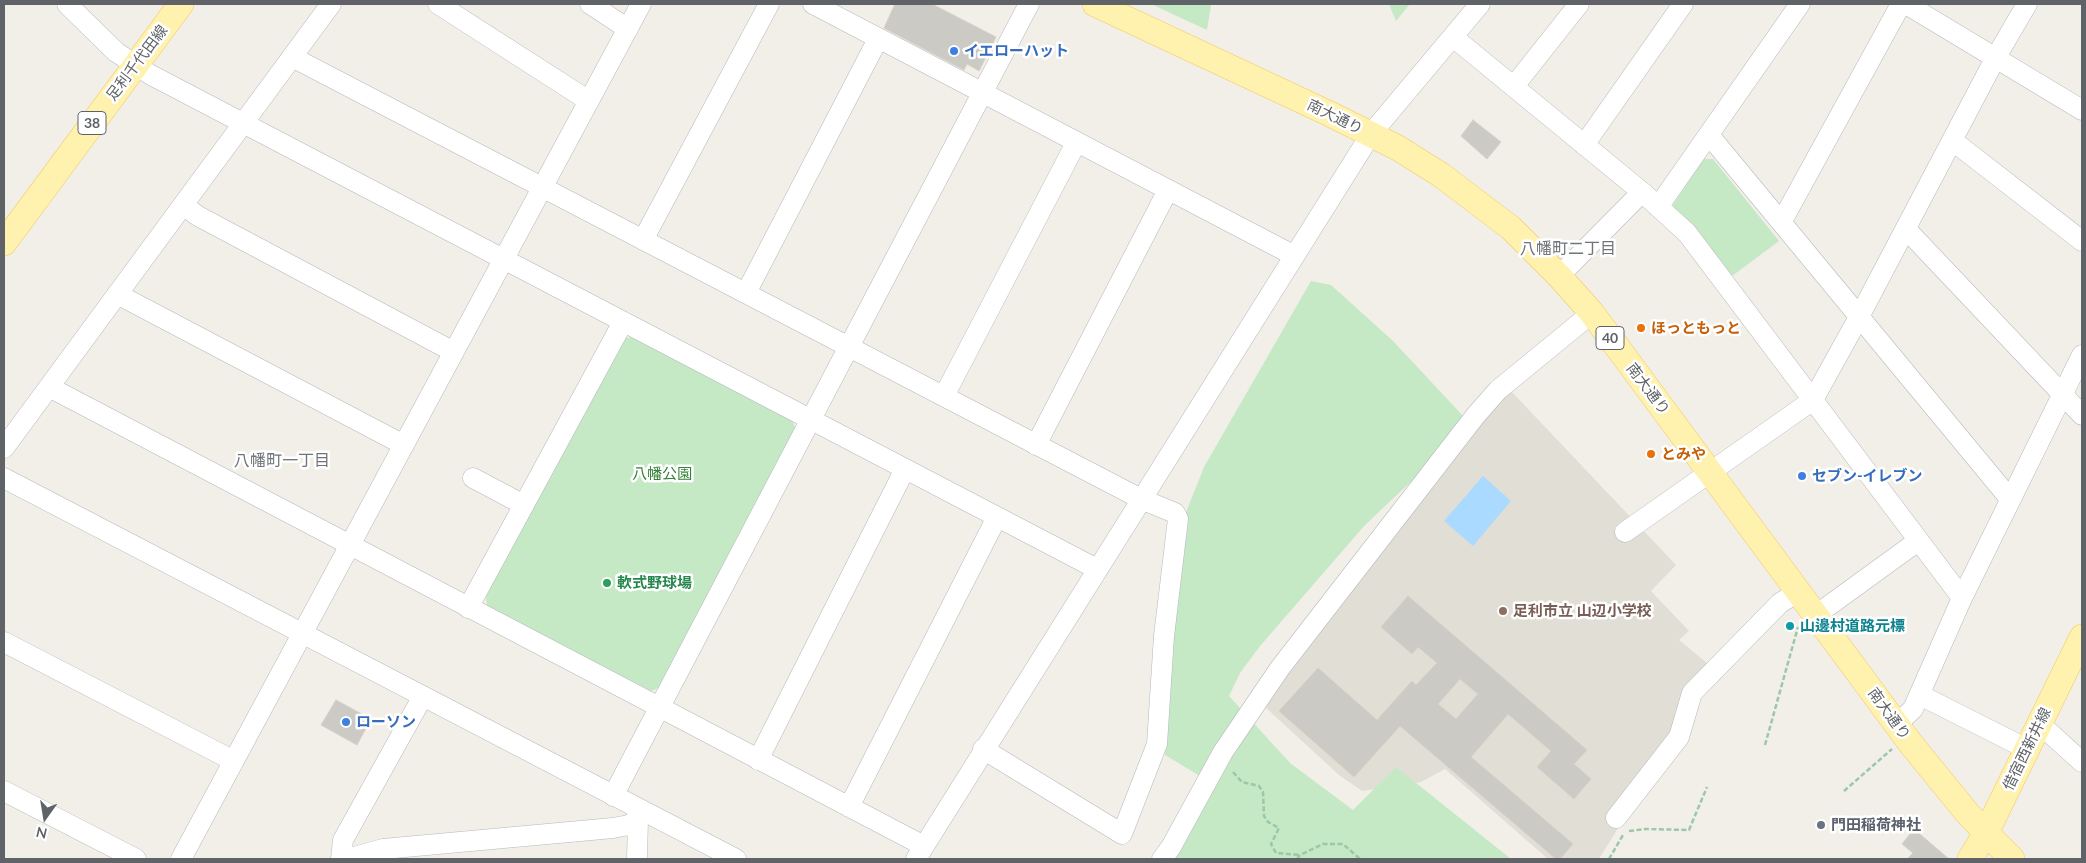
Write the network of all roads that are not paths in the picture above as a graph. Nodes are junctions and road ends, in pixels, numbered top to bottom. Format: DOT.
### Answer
graph roads {
  1 [pos="67,4"];
  2 [pos="181,4"];
  3 [pos="331,4"];
  4 [pos="438,4"];
  5 [pos="590,4"];
  6 [pos="641,4"];
  7 [pos="769,4"];
  8 [pos="813,4"];
  9 [pos="1029,4"];
  10 [pos="1095,4"];
  11 [pos="1480,4"];
  12 [pos="1579,4"];
  13 [pos="1683,4"];
  14 [pos="1800,4"];
  15 [pos="1901,4"];
  16 [pos="1906,4"];
  17 [pos="2027,4"];
  18 [pos="628,29"];
  19 [pos="1453,37"];
  20 [pos="878,39"];
  21 [pos="292,57"];
  22 [pos="1996,57"];
  23 [pos="134,66"];
  24 [pos="1514,86"];
  25 [pos="982,93"];
  26 [pos="589,101"];
  27 [pos="2082,110"];
  28 [pos="243,124"];
  29 [pos="1371,134"];
  30 [pos="1710,135"];
  31 [pos="1953,141"];
  32 [pos="1076,143"];
  33 [pos="1584,144"];
  34 [pos="542,188"];
  35 [pos="1168,190"];
  36 [pos="1642,192"];
  37 [pos="183,205"];
  38 [pos="1658,207"];
  39 [pos="1782,221"];
  40 [pos="1906,229"];
  41 [pos="5,237"];
  42 [pos="643,240"];
  43 [pos="2082,241"];
  44 [pos="1293,255"];
  45 [pos="504,259"];
  46 [pos="1559,276"];
  47 [pos="746,293"];
  48 [pos="117,294"];
  49 [pos="1592,313"];
  50 [pos="1859,317"];
  51 [pos="624,322"];
  52 [pos="848,347"];
  53 [pos="454,352"];
  54 [pos="2082,355"];
  55 [pos="49,387"];
  56 [pos="2063,395"];
  57 [pos="944,396"];
  58 [pos="1813,400"];
  59 [pos="2082,415"];
  60 [pos="810,420"];
  61 [pos="1036,444"];
  62 [pos="404,445"];
  63 [pos="4,448"];
  64 [pos="905,469"];
  65 [pos="1709,472"];
  66 [pos="4,478"];
  67 [pos="473,478"];
  68 [pos="1141,499"];
  69 [pos="2010,499"];
  70 [pos="524,505"];
  71 [pos="997,517"];
  72 [pos="1631,528"];
  73 [pos="1918,541"];
  74 [pos="349,546"];
  75 [pos="1097,569"];
  76 [pos="1798,592"];
  77 [pos="1962,598"];
  78 [pos="468,608"];
  79 [pos="1808,619"];
  80 [pos="302,633"];
  81 [pos="2082,637"];
  82 [pos="4,642"];
  83 [pos="1920,695"];
  84 [pos="423,696"];
  85 [pos="659,708"];
  86 [pos="2040,724"];
  87 [pos="1895,736"];
  88 [pos="983,749"];
  89 [pos="2027,749"];
  90 [pos="758,760"];
  91 [pos="234,761"];
  92 [pos="2082,762"];
  93 [pos="4,791"];
  94 [pos="613,796"];
  95 [pos="849,807"];
  96 [pos="640,815"];
  97 [pos="1620,825"];
  98 [pos="1986,833"];
  99 [pos="920,853"];
  100 [pos="136,859"];
  101 [pos="181,859"];
  102 [pos="340,859"];
  103 [pos="347,859"];
  104 [pos="637,859"];
  105 [pos="736,859"];
  106 [pos="1162,859"];
  107 [pos="1970,859"];
  108 [pos="2012,859"];
  1 -- 23 [label="street"];
  2 -- 23 [label="main road, 足利千代田線 / 38"];
  3 -- 21 [label="street"];
  4 -- 26 [label="street"];
  5 -- 18 [label="street"];
  6 -- 18 [label="street"];
  7 -- 42 [label="street"];
  8 -- 20 [label="street"];
  9 -- 25 [label="street"];
  10 -- 29 [label="main road, 南大通り / 40"];
  11 -- 19 [label="street"];
  12 -- 24 [label="street"];
  13 -- 33 [label="street"];
  14 -- 30 [label="street"];
  15 -- 39 [label="street"];
  16 -- 22 [label="street"];
  17 -- 22 [label="street"];
  18 -- 26 [label="street"];
  19 -- 24 [label="street"];
  19 -- 29 [label="street"];
  20 -- 25 [label="street"];
  20 -- 47 [label="street"];
  21 -- 28 [label="street"];
  21 -- 34 [label="street"];
  22 -- 27 [label="street"];
  22 -- 31 [label="street"];
  23 -- 28 [label="street"];
  23 -- 41 [label="main road, 足利千代田線 / 38"];
  24 -- 33 [label="street"];
  25 -- 32 [label="street"];
  25 -- 52 [label="street"];
  26 -- 34 [label="street"];
  28 -- 37 [label="street"];
  28 -- 45 [label="street"];
  29 -- 44 [label="street"];
  29 -- 46 [label="main road, 南大通り / 40"];
  30 -- 38 [label="street"];
  30 -- 39 [label="street"];
  31 -- 40 [label="street"];
  31 -- 43 [label="street"];
  32 -- 35 [label="street"];
  32 -- 57 [label="street"];
  33 -- 36 [label="street"];
  34 -- 42 [label="street"];
  34 -- 45 [label="street"];
  35 -- 44 [label="street"];
  35 -- 61 [label="street"];
  36 -- 38 [label="street"];
  36 -- 46 [label="street"];
  37 -- 48 [label="street"];
  37 -- 53 [label="street"];
  38 -- 58 [label="street"];
  39 -- 50 [label="street"];
  40 -- 50 [label="street"];
  40 -- 56 [label="street"];
  42 -- 47 [label="street"];
  44 -- 68 [label="street"];
  45 -- 51 [label="street"];
  45 -- 53 [label="street"];
  46 -- 49 [label="main road, 南大通り / 40"];
  47 -- 52 [label="street"];
  48 -- 55 [label="street"];
  48 -- 62 [label="street"];
  49 -- 65 [label="main road, 南大通り / 40"];
  49 -- 106 [label="street"];
  50 -- 58 [label="street"];
  50 -- 69 [label="street"];
  51 -- 60 [label="street"];
  51 -- 70 [label="street"];
  52 -- 57 [label="street"];
  52 -- 60 [label="street"];
  53 -- 62 [label="street"];
  54 -- 56 [label="street"];
  55 -- 63 [label="street"];
  55 -- 74 [label="street"];
  56 -- 59 [label="street"];
  56 -- 69 [label="street"];
  57 -- 61 [label="street"];
  58 -- 65 [label="street"];
  58 -- 73 [label="street"];
  60 -- 64 [label="street"];
  60 -- 85 [label="street"];
  61 -- 68 [label="street"];
  62 -- 74 [label="street"];
  64 -- 71 [label="street"];
  64 -- 90 [label="street"];
  65 -- 72 [label="street"];
  65 -- 76 [label="main road, 南大通り / 40"];
  66 -- 80 [label="street"];
  67 -- 70 [label="street"];
  68 -- 75 [label="street"];
  68 -- 88 [label="street"];
  69 -- 77 [label="street"];
  70 -- 78 [label="street"];
  71 -- 75 [label="street"];
  71 -- 95 [label="street"];
  73 -- 77 [label="street"];
  73 -- 79 [label="street"];
  74 -- 78 [label="street"];
  74 -- 80 [label="street"];
  75 -- 88 [label="street"];
  76 -- 79 [label="main road, 南大通り / 40"];
  76 -- 97 [label="street"];
  77 -- 83 [label="street"];
  78 -- 85 [label="street"];
  79 -- 87 [label="main road, 南大通り / 40"];
  80 -- 84 [label="street"];
  80 -- 91 [label="street"];
  81 -- 86 [label="main road, 借宿西新井線"];
  82 -- 91 [label="street"];
  83 -- 87 [label="street"];
  83 -- 89 [label="street"];
  84 -- 94 [label="street"];
  84 -- 102 [label="street"];
  85 -- 90 [label="street"];
  85 -- 94 [label="street"];
  86 -- 89 [label="main road, 借宿西新井線"];
  86 -- 92 [label="street"];
  87 -- 98 [label="main road, 南大通り / 40"];
  88 -- 99 [label="street"];
  89 -- 98 [label="main road, 借宿西新井線"];
  90 -- 95 [label="street"];
  91 -- 101 [label="street"];
  93 -- 100 [label="street"];
  94 -- 96 [label="street"];
  95 -- 99 [label="street"];
  96 -- 103 [label="street"];
  96 -- 104 [label="street"];
  96 -- 105 [label="street"];
  98 -- 107 [label="main road, 借宿西新井線"];
  98 -- 108 [label="main road, 南大通り / 40"];
}
